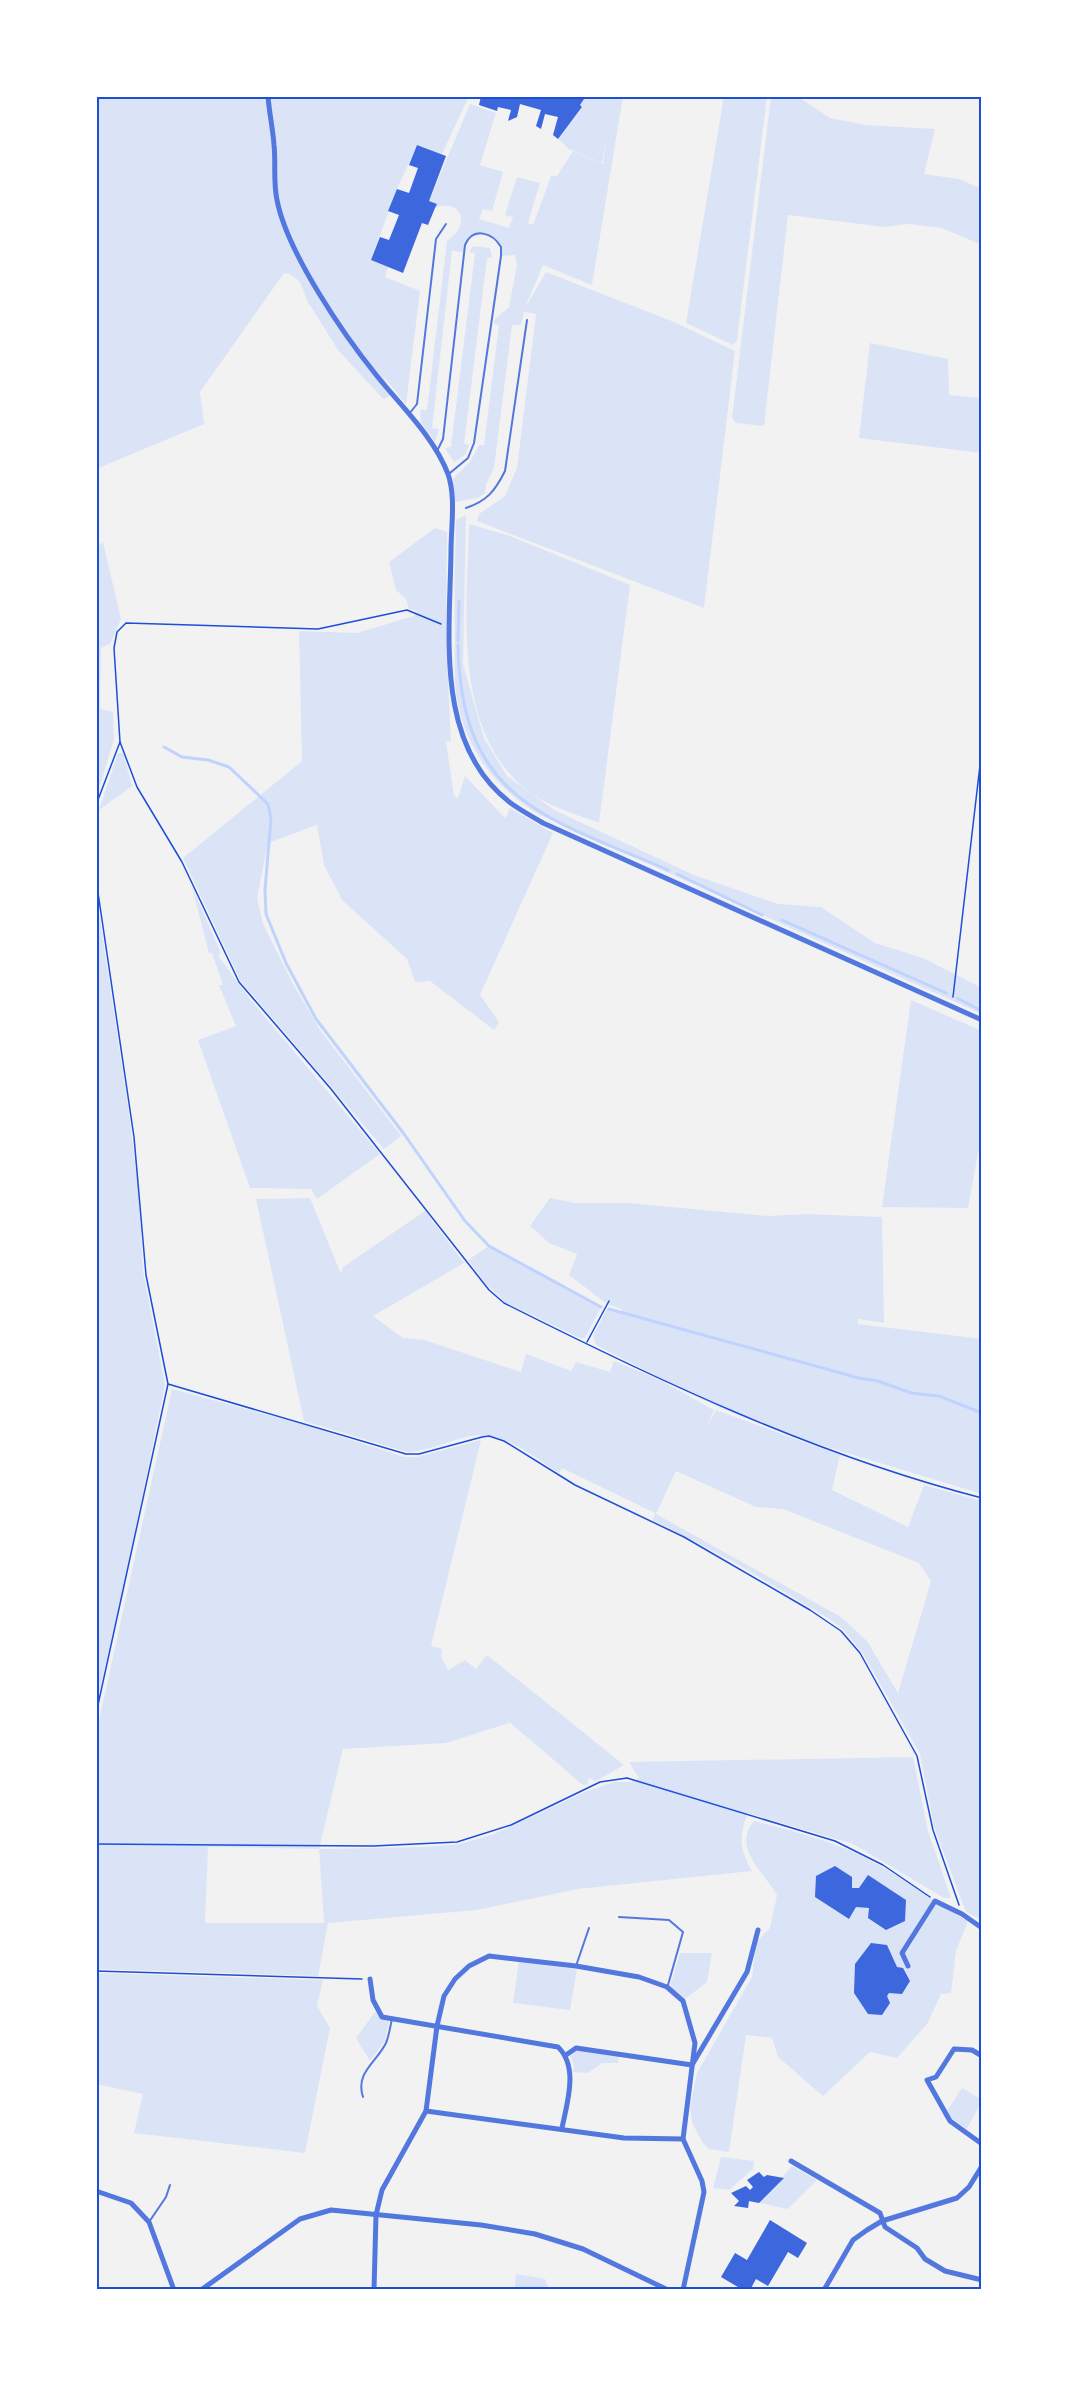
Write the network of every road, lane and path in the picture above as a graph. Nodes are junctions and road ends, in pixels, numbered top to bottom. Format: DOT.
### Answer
graph roads {
  1 [pos="268,96"];
  2 [pos="446,224"];
  3 [pos="527,320"];
  4 [pos="409,414"];
  5 [pos="436,452"];
  6 [pos="448,475"];
  7 [pos="466,508"];
  8 [pos="450,629"];
  9 [pos="120,742"];
  10 [pos="982,748"];
  11 [pos="96,805"];
  12 [pos="96,879"];
  13 [pos="952,1006"];
  14 [pos="982,1020"];
  15 [pos="609,1301"];
  16 [pos="586,1343"];
  17 [pos="168,1384"];
  18 [pos="982,1498"];
  19 [pos="96,1714"];
  20 [pos="96,1844"];
  21 [pos="935,1901"];
  22 [pos="962,1914"];
  23 [pos="619,1917"];
  24 [pos="589,1928"];
  25 [pos="982,1928"];
  26 [pos="758,1930"];
  27 [pos="576,1966"];
  28 [pos="908,1966"];
  29 [pos="96,1971"];
  30 [pos="370,1979"];
  31 [pos="667,1987"];
  32 [pos="392,2019"];
  33 [pos="437,2026"];
  34 [pos="566,2055"];
  35 [pos="982,2056"];
  36 [pos="692,2065"];
  37 [pos="363,2097"];
  38 [pos="426,2111"];
  39 [pos="562,2128"];
  40 [pos="683,2139"];
  41 [pos="982,2144"];
  42 [pos="791,2161"];
  43 [pos="982,2166"];
  44 [pos="170,2186"];
  45 [pos="96,2191"];
  46 [pos="376,2215"];
  47 [pos="882,2221"];
  48 [pos="149,2222"];
  49 [pos="982,2280"];
  50 [pos="174,2290"];
  51 [pos="201,2290"];
  52 [pos="374,2290"];
  53 [pos="668,2290"];
  54 [pos="683,2290"];
  55 [pos="824,2290"];
  1 -- 4 [label="street"];
  2 -- 4 [label="lane"];
  3 -- 7 [label="lane"];
  4 -- 5 [label="street"];
  5 -- 6 [label="street"];
  5 -- 6 [label="lane"];
  6 -- 8 [label="street"];
  8 -- 9 [label="path"];
  8 -- 13 [label="street"];
  9 -- 11 [label="path"];
  9 -- 16 [label="path"];
  10 -- 13 [label="path"];
  12 -- 17 [label="path"];
  13 -- 14 [label="street"];
  15 -- 16 [label="path"];
  16 -- 18 [label="path"];
  17 -- 19 [label="path"];
  17 -- 22 [label="path"];
  20 -- 21 [label="path"];
  21 -- 22 [label="street"];
  21 -- 28 [label="street"];
  22 -- 25 [label="street"];
  23 -- 31 [label="lane"];
  24 -- 27 [label="lane"];
  26 -- 36 [label="street"];
  27 -- 31 [label="street"];
  27 -- 33 [label="street"];
  29 -- 30 [label="path"];
  30 -- 32 [label="street"];
  31 -- 36 [label="street"];
  32 -- 33 [label="street"];
  32 -- 37 [label="lane"];
  33 -- 34 [label="street"];
  33 -- 38 [label="street"];
  34 -- 36 [label="street"];
  34 -- 39 [label="street"];
  35 -- 41 [label="street"];
  36 -- 40 [label="street"];
  38 -- 39 [label="street"];
  38 -- 46 [label="street"];
  39 -- 40 [label="street"];
  40 -- 54 [label="street"];
  42 -- 47 [label="street"];
  43 -- 47 [label="street"];
  44 -- 48 [label="lane"];
  45 -- 48 [label="street"];
  46 -- 51 [label="street"];
  46 -- 52 [label="street"];
  46 -- 53 [label="street"];
  47 -- 49 [label="street"];
  47 -- 55 [label="street"];
  48 -- 50 [label="street"];
}
